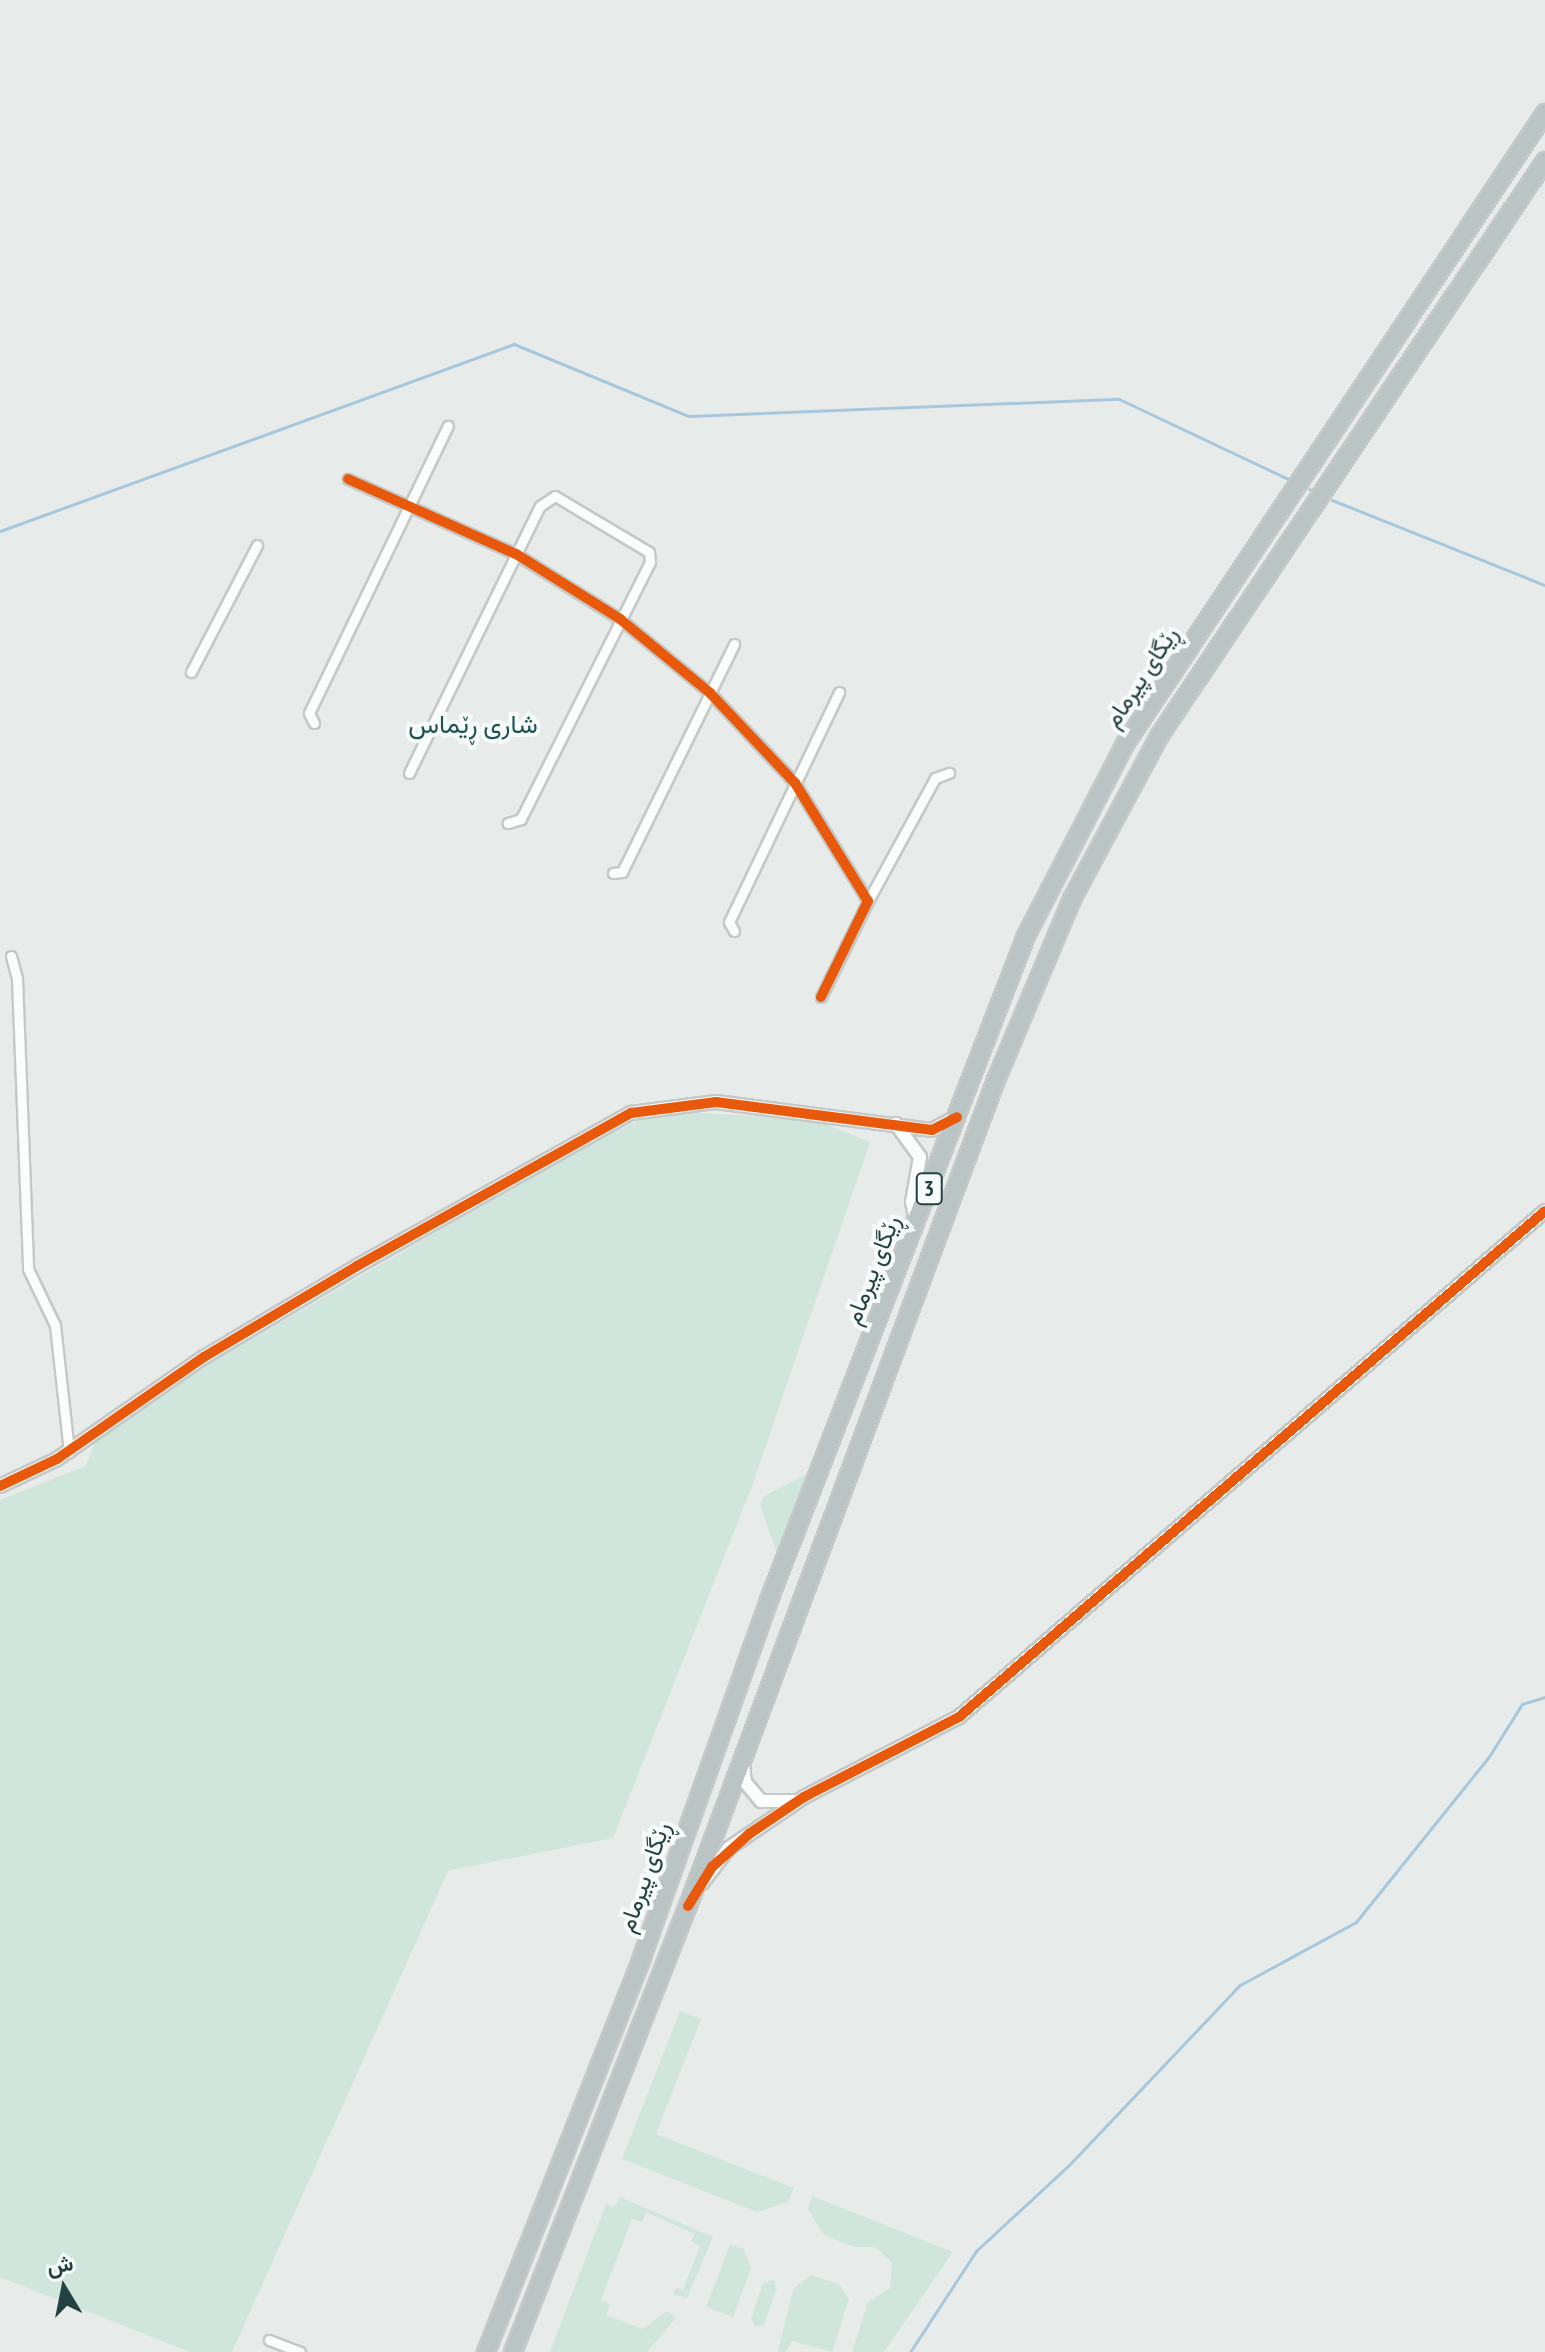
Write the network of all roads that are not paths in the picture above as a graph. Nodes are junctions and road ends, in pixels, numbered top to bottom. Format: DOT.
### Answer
graph roads {
  1 [pos="1545,113"];
  2 [pos="1545,161"];
  3 [pos="448,426"];
  4 [pos="348,479"];
  5 [pos="406,505"];
  6 [pos="257,545"];
  7 [pos="516,554"];
  8 [pos="620,619"];
  9 [pos="734,644"];
  10 [pos="191,672"];
  11 [pos="839,692"];
  12 [pos="710,693"];
  13 [pos="314,723"];
  14 [pos="409,773"];
  15 [pos="949,773"];
  16 [pos="795,783"];
  17 [pos="508,823"];
  18 [pos="613,873"];
  19 [pos="868,901"];
  20 [pos="734,931"];
  21 [pos="11,956"];
  22 [pos="821,997"];
  23 [pos="957,1117"];
  24 [pos="896,1124"];
  25 [pos="1545,1211"];
  26 [pos="917,1220"];
  27 [pos="69,1452"];
  28 [pos="0,1486"];
  29 [pos="791,1543"];
  30 [pos="820,1544"];
  31 [pos="744,1747"];
  32 [pos="804,1797"];
  33 [pos="688,1906"];
  34 [pos="589,2093"];
  35 [pos="613,2102"];
  36 [pos="269,2340"];
  37 [pos="300,2352"];
  38 [pos="486,2352"];
  39 [pos="513,2352"];
  1 -- 23 [label="highway, ڕێگای پیرمام / 3"];
  2 -- 30 [label="highway, ڕێگای پیرمام / 3"];
  3 -- 5 [label="street"];
  4 -- 5 [label="street"];
  5 -- 7 [label="street"];
  5 -- 13 [label="street"];
  6 -- 10 [label="street"];
  7 -- 8 [label="street"];
  7 -- 8 [label="street"];
  7 -- 14 [label="street"];
  8 -- 12 [label="street"];
  8 -- 17 [label="street"];
  9 -- 12 [label="street"];
  11 -- 16 [label="street"];
  12 -- 16 [label="street"];
  12 -- 18 [label="street"];
  15 -- 19 [label="street"];
  16 -- 19 [label="street"];
  16 -- 20 [label="street"];
  19 -- 22 [label="street"];
  21 -- 27 [label="street"];
  23 -- 24 [label="street"];
  23 -- 26 [label="highway, ڕێگای پیرمام / 3"];
  24 -- 26 [label="street"];
  24 -- 27 [label="street"];
  25 -- 32 [label="street"];
  26 -- 29 [label="highway, ڕێگای پیرمام / 3"];
  27 -- 28 [label="street"];
  29 -- 30 [label="highway"];
  29 -- 34 [label="highway, ڕێگای پیرمام / 3"];
  30 -- 31 [label="highway, ڕێگای پیرمام / 3"];
  31 -- 32 [label="street"];
  31 -- 33 [label="highway, ڕێگای پیرمام / 3"];
  32 -- 33 [label="street"];
  33 -- 35 [label="highway, ڕێگای پیرمام / 3"];
  34 -- 35 [label="highway"];
  34 -- 38 [label="highway, ڕێگای پیرمام / 3"];
  35 -- 39 [label="highway, ڕێگای پیرمام / 3"];
  36 -- 37 [label="street"];
}
